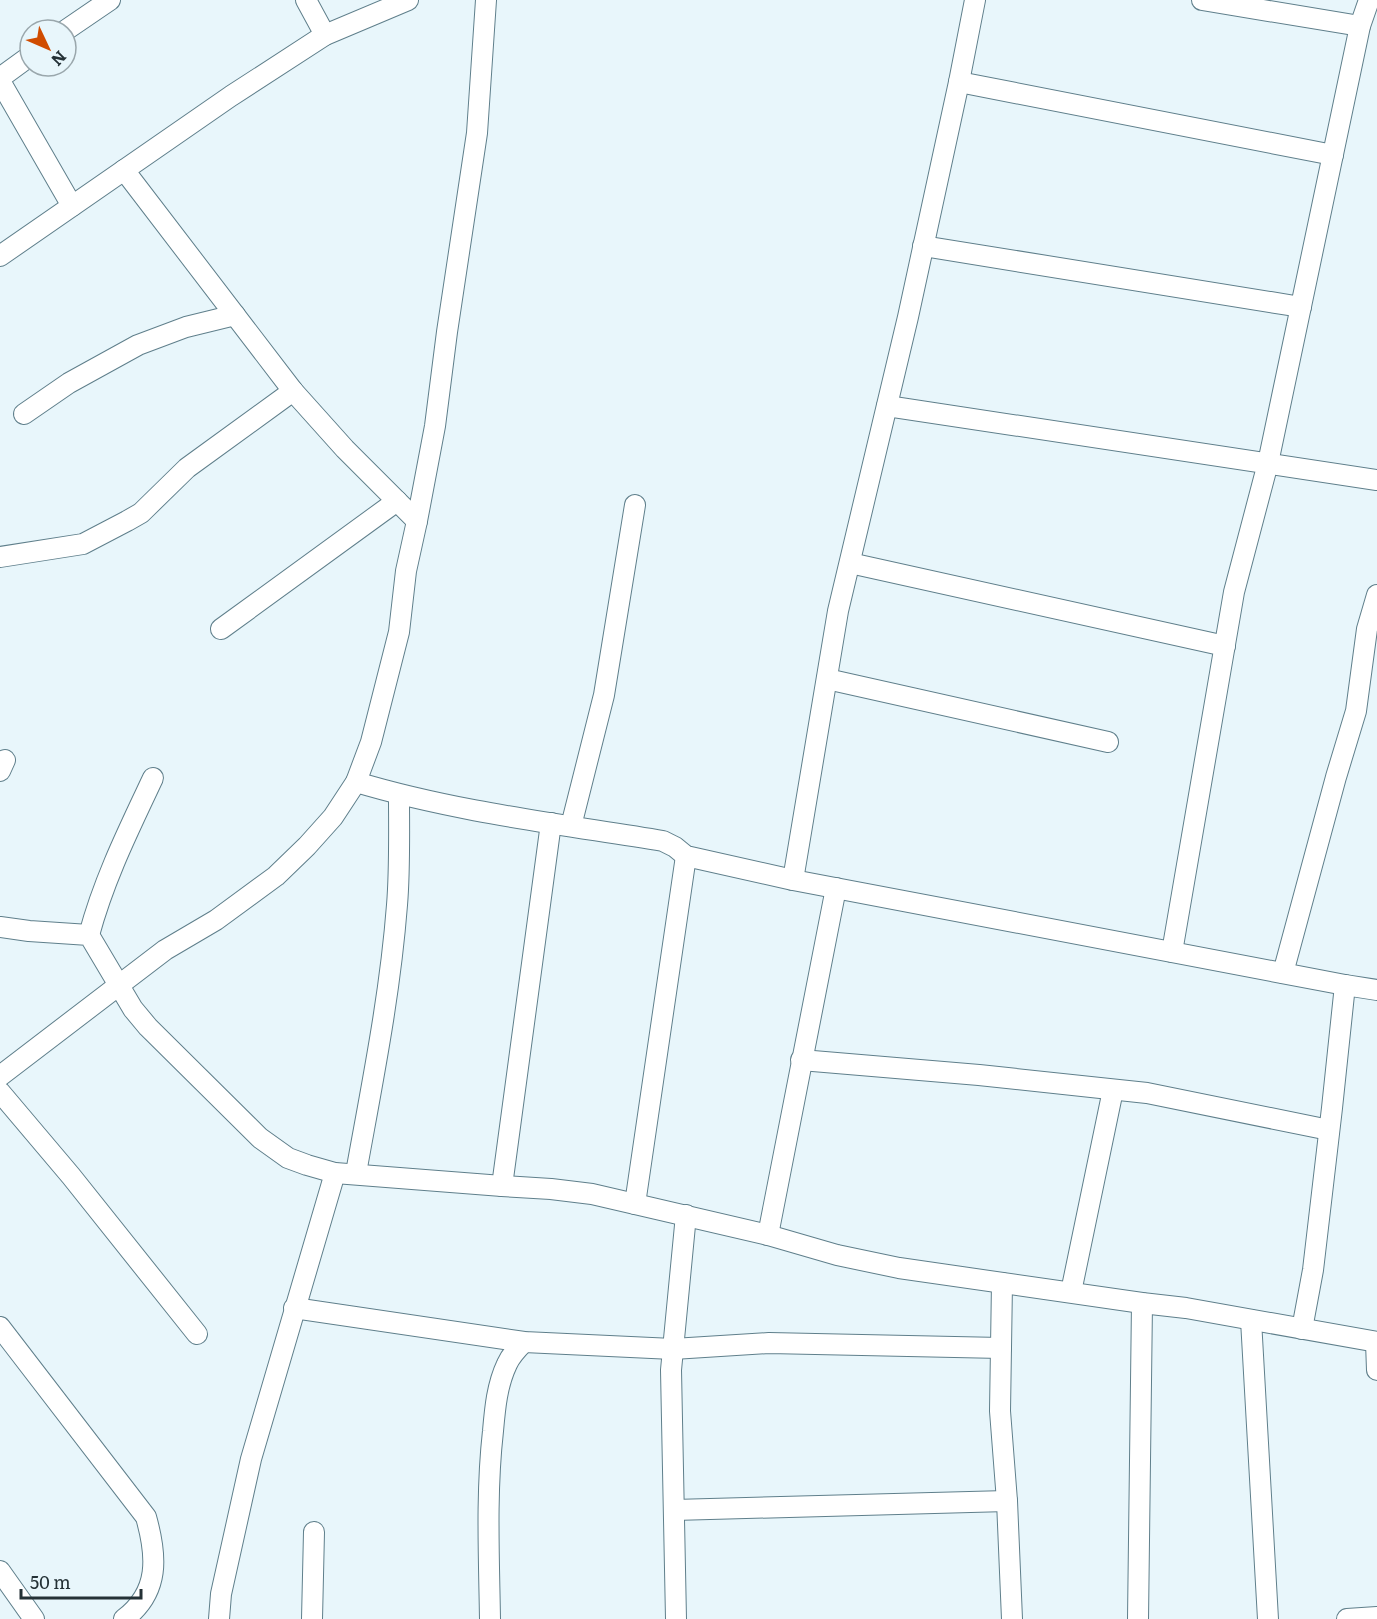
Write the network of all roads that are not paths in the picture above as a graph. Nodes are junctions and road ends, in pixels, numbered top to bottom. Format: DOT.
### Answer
graph roads {
  1 [pos="110,0"];
  2 [pos="306,0"];
  3 [pos="408,0"];
  4 [pos="486,0"];
  5 [pos="975,0"];
  6 [pos="1202,0"];
  7 [pos="1369,0"];
  8 [pos="78,22"];
  9 [pos="1360,26"];
  10 [pos="325,35"];
  11 [pos="18,65"];
  12 [pos="0,79"];
  13 [pos="959,82"];
  14 [pos="1333,155"];
  15 [pos="124,170"];
  16 [pos="72,206"];
  17 [pos="923,246"];
  18 [pos="0,256"];
  19 [pos="1301,307"];
  20 [pos="235,315"];
  21 [pos="293,391"];
  22 [pos="887,406"];
  23 [pos="24,414"];
  24 [pos="1268,463"];
  25 [pos="1377,480"];
  26 [pos="397,501"];
  27 [pos="635,505"];
  28 [pos="417,521"];
  29 [pos="0,557"];
  30 [pos="850,563"];
  31 [pos="1377,595"];
  32 [pos="221,628"];
  33 [pos="1225,646"];
  34 [pos="827,679"];
  35 [pos="1108,742"];
  36 [pos="153,778"];
  37 [pos="356,782"];
  38 [pos="399,795"];
  39 [pos="551,823"];
  40 [pos="571,826"];
  41 [pos="687,856"];
  42 [pos="793,880"];
  43 [pos="836,888"];
  44 [pos="0,927"];
  45 [pos="89,935"];
  46 [pos="1172,952"];
  47 [pos="1283,973"];
  48 [pos="118,985"];
  49 [pos="1345,985"];
  50 [pos="1377,990"];
  51 [pos="801,1060"];
  52 [pos="0,1076"];
  53 [pos="1113,1090"];
  54 [pos="0,1092"];
  55 [pos="1329,1130"];
  56 [pos="334,1173"];
  57 [pos="356,1173"];
  58 [pos="502,1186"];
  59 [pos="635,1204"];
  60 [pos="686,1215"];
  61 [pos="768,1235"];
  62 [pos="1002,1283"];
  63 [pos="1071,1293"];
  64 [pos="1142,1303"];
  65 [pos="294,1308"];
  66 [pos="1251,1320"];
  67 [pos="0,1327"];
  68 [pos="1302,1329"];
  69 [pos="197,1334"];
  70 [pos="524,1342"];
  71 [pos="1376,1342"];
  72 [pos="1001,1348"];
  73 [pos="673,1349"];
  74 [pos="1377,1370"];
  75 [pos="1007,1502"];
  76 [pos="674,1510"];
  77 [pos="314,1532"];
  78 [pos="2,1576"];
  79 [pos="1377,1617"];
  80 [pos="34,1619"];
  81 [pos="124,1619"];
  82 [pos="219,1619"];
  83 [pos="312,1619"];
  84 [pos="490,1619"];
  85 [pos="676,1619"];
  86 [pos="1012,1619"];
  87 [pos="1138,1619"];
  88 [pos="1268,1619"];
  89 [pos="1347,1619"];
  1 -- 8 [label="street"];
  2 -- 10 [label="street"];
  3 -- 10 [label="street"];
  4 -- 28 [label="street"];
  5 -- 13 [label="street"];
  6 -- 9 [label="street"];
  7 -- 9 [label="street"];
  9 -- 14 [label="street"];
  10 -- 15 [label="street"];
  11 -- 12 [label="street"];
  12 -- 16 [label="street"];
  13 -- 14 [label="street"];
  13 -- 17 [label="street"];
  14 -- 19 [label="street"];
  15 -- 16 [label="street"];
  15 -- 20 [label="street"];
  16 -- 18 [label="street"];
  17 -- 19 [label="street"];
  17 -- 22 [label="street"];
  19 -- 24 [label="street"];
  20 -- 21 [label="street"];
  20 -- 23 [label="street"];
  21 -- 26 [label="street"];
  21 -- 29 [label="street"];
  22 -- 24 [label="street"];
  22 -- 30 [label="street"];
  24 -- 25 [label="street"];
  24 -- 33 [label="street"];
  26 -- 28 [label="street"];
  26 -- 32 [label="street"];
  27 -- 40 [label="street"];
  28 -- 37 [label="street"];
  30 -- 33 [label="street"];
  30 -- 34 [label="street"];
  31 -- 47 [label="street"];
  33 -- 46 [label="street"];
  34 -- 35 [label="street"];
  34 -- 42 [label="street"];
  36 -- 45 [label="street"];
  37 -- 38 [label="street"];
  37 -- 48 [label="street"];
  38 -- 39 [label="street"];
  38 -- 57 [label="street"];
  39 -- 40 [label="street"];
  39 -- 58 [label="street"];
  40 -- 41 [label="street"];
  41 -- 42 [label="street"];
  41 -- 59 [label="street"];
  42 -- 43 [label="street"];
  43 -- 46 [label="street"];
  43 -- 51 [label="street"];
  44 -- 45 [label="street"];
  45 -- 48 [label="street"];
  46 -- 47 [label="street"];
  47 -- 49 [label="street"];
  48 -- 52 [label="street"];
  48 -- 56 [label="street"];
  49 -- 50 [label="street"];
  49 -- 55 [label="street"];
  51 -- 53 [label="street"];
  51 -- 61 [label="street"];
  53 -- 55 [label="street"];
  53 -- 63 [label="street"];
  54 -- 69 [label="street"];
  55 -- 68 [label="street"];
  56 -- 57 [label="street"];
  56 -- 65 [label="street"];
  57 -- 58 [label="street"];
  58 -- 59 [label="street"];
  59 -- 60 [label="street"];
  60 -- 61 [label="street"];
  60 -- 73 [label="street"];
  61 -- 62 [label="street"];
  62 -- 63 [label="street"];
  62 -- 72 [label="street"];
  63 -- 64 [label="street"];
  64 -- 66 [label="street"];
  64 -- 87 [label="street"];
  65 -- 70 [label="street"];
  65 -- 82 [label="street"];
  66 -- 68 [label="street"];
  66 -- 88 [label="street"];
  67 -- 81 [label="street"];
  68 -- 71 [label="street"];
  70 -- 73 [label="street"];
  70 -- 84 [label="street"];
  71 -- 74 [label="street"];
  72 -- 73 [label="street"];
  72 -- 75 [label="street"];
  73 -- 76 [label="street"];
  75 -- 76 [label="street"];
  75 -- 86 [label="street"];
  76 -- 85 [label="street"];
  77 -- 83 [label="street"];
  78 -- 80 [label="street"];
  79 -- 89 [label="street"];
}
